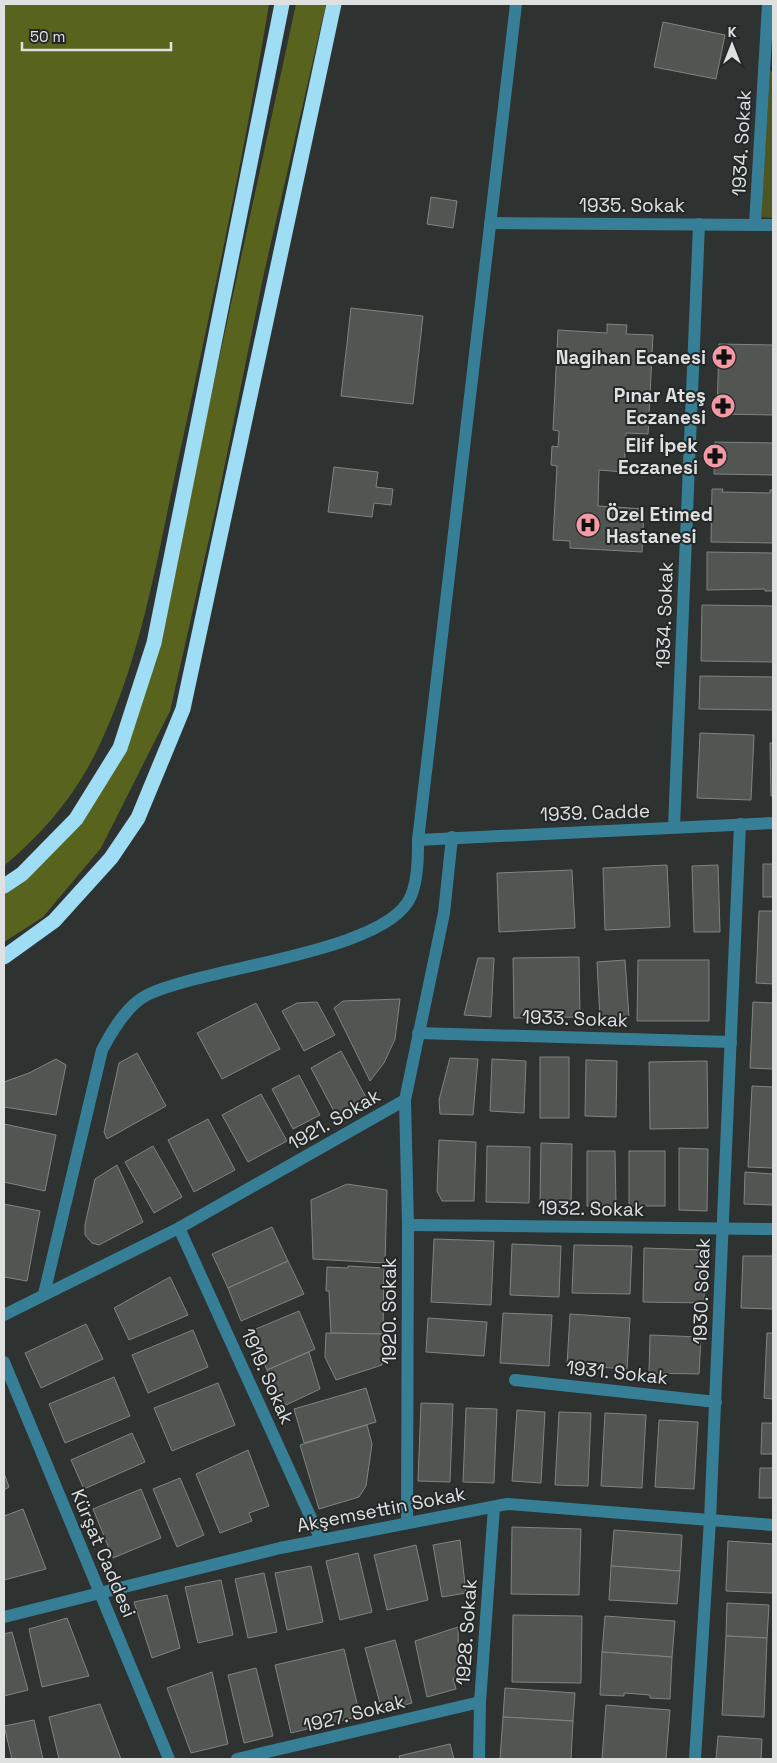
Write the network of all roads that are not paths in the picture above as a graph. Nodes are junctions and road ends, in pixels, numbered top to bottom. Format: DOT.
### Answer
graph roads {
  1 [pos="282,4"];
  2 [pos="334,4"];
  3 [pos="516,4"];
  4 [pos="768,4"];
  5 [pos="490,223"];
  6 [pos="699,224"];
  7 [pos="755,224"];
  8 [pos="773,224"];
  9 [pos="773,823"];
  10 [pos="740,824"];
  11 [pos="674,828"];
  12 [pos="452,837"];
  13 [pos="418,840"];
  14 [pos="4,886"];
  15 [pos="4,958"];
  16 [pos="418,1033"];
  17 [pos="731,1042"];
  18 [pos="405,1100"];
  19 [pos="408,1224"];
  20 [pos="180,1228"];
  21 [pos="723,1228"];
  22 [pos="773,1229"];
  23 [pos="44,1294"];
  24 [pos="4,1315"];
  25 [pos="4,1362"];
  26 [pos="515,1380"];
  27 [pos="716,1402"];
  28 [pos="494,1506"];
  29 [pos="710,1520"];
  30 [pos="407,1523"];
  31 [pos="773,1525"];
  32 [pos="321,1540"];
  33 [pos="100,1592"];
  34 [pos="4,1617"];
  35 [pos="480,1702"];
  36 [pos="169,1759"];
  37 [pos="237,1759"];
  38 [pos="479,1759"];
  39 [pos="695,1759"];
  1 -- 14 [label="highway"];
  2 -- 15 [label="highway"];
  3 -- 5 [label="street"];
  4 -- 7 [label="street, 1934. Sokak"];
  5 -- 6 [label="street, 1935. Sokak"];
  5 -- 13 [label="street"];
  6 -- 7 [label="street, 1935. Sokak"];
  6 -- 11 [label="street, 1934. Sokak"];
  7 -- 8 [label="street, 1935. Sokak"];
  9 -- 10 [label="street, 1939. Cadde"];
  10 -- 11 [label="street, 1939. Cadde"];
  10 -- 17 [label="street, 1930. Sokak"];
  11 -- 12 [label="street, 1939. Cadde"];
  12 -- 13 [label="street, 1939. Cadde"];
  12 -- 16 [label="street, 1921. Sokak"];
  13 -- 23 [label="street"];
  16 -- 17 [label="street, 1933. Sokak"];
  16 -- 18 [label="street, 1921. Sokak"];
  17 -- 21 [label="street, 1930. Sokak"];
  18 -- 19 [label="street, 1920. Sokak"];
  18 -- 20 [label="street, 1921. Sokak"];
  19 -- 21 [label="street, 1932. Sokak"];
  19 -- 30 [label="street, 1920. Sokak"];
  20 -- 23 [label="street, 1921. Sokak"];
  20 -- 32 [label="street, 1919. Sokak"];
  21 -- 22 [label="street, 1932. Sokak"];
  21 -- 27 [label="street, 1930. Sokak"];
  23 -- 24 [label="street, 1921. Sokak"];
  25 -- 33 [label="street, Kürşat Caddesi"];
  26 -- 27 [label="street, 1931. Sokak"];
  27 -- 29 [label="street, 1930. Sokak"];
  28 -- 29 [label="street, Akşemsettin Sokak"];
  28 -- 30 [label="street, Akşemsettin Sokak"];
  28 -- 35 [label="street, 1928. Sokak"];
  29 -- 31 [label="street, Akşemsettin Sokak"];
  29 -- 39 [label="street, 1930. Sokak"];
  30 -- 32 [label="street, Akşemsettin Sokak"];
  32 -- 33 [label="street, Akşemsettin Sokak"];
  33 -- 34 [label="street, Akşemsettin Sokak"];
  33 -- 36 [label="street, Kürşat Caddesi"];
  35 -- 37 [label="street, 1927. Sokak"];
  35 -- 38 [label="street, 1928. Sokak"];
}
